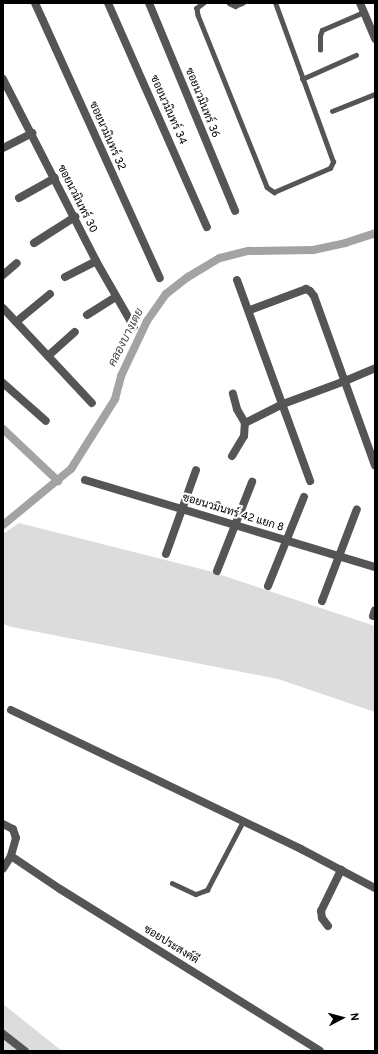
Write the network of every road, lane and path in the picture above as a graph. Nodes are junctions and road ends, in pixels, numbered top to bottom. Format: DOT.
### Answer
graph roads {
  1 [pos="35,3"];
  2 [pos="108,3"];
  3 [pos="149,3"];
  4 [pos="204,3"];
  5 [pos="228,3"];
  6 [pos="242,3"];
  7 [pos="275,3"];
  8 [pos="360,3"];
  9 [pos="364,12"];
  10 [pos="375,39"];
  11 [pos="320,50"];
  12 [pos="356,55"];
  13 [pos="3,79"];
  14 [pos="302,79"];
  15 [pos="6,91"];
  16 [pos="375,94"];
  17 [pos="332,111"];
  18 [pos="32,132"];
  19 [pos="3,148"];
  20 [pos="54,178"];
  21 [pos="19,198"];
  22 [pos="235,211"];
  23 [pos="75,217"];
  24 [pos="207,227"];
  25 [pos="34,243"];
  26 [pos="96,261"];
  27 [pos="17,263"];
  28 [pos="3,274"];
  29 [pos="65,277"];
  30 [pos="160,278"];
  31 [pos="237,280"];
  32 [pos="50,294"];
  33 [pos="116,297"];
  34 [pos="3,308"];
  35 [pos="250,310"];
  36 [pos="87,315"];
  37 [pos="16,322"];
  38 [pos="134,327"];
  39 [pos="74,332"];
  40 [pos="48,356"];
  41 [pos="375,368"];
  42 [pos="344,381"];
  43 [pos="3,383"];
  44 [pos="233,394"];
  45 [pos="92,403"];
  46 [pos="284,404"];
  47 [pos="46,421"];
  48 [pos="245,424"];
  49 [pos="232,456"];
  50 [pos="375,465"];
  51 [pos="196,470"];
  52 [pos="85,480"];
  53 [pos="310,481"];
  54 [pos="252,482"];
  55 [pos="304,497"];
  56 [pos="183,508"];
  57 [pos="357,509"];
  58 [pos="236,525"];
  59 [pos="287,541"];
  60 [pos="166,554"];
  61 [pos="340,556"];
  62 [pos="375,567"];
  63 [pos="217,571"];
  64 [pos="268,586"];
  65 [pos="322,600"];
  66 [pos="11,710"];
  67 [pos="243,821"];
  68 [pos="3,824"];
  69 [pos="11,856"];
  70 [pos="3,869"];
  71 [pos="341,870"];
  72 [pos="172,883"];
  73 [pos="375,888"];
  74 [pos="328,926"];
  75 [pos="3,1034"];
  76 [pos="25,1051"];
  77 [pos="320,1051"];
  1 -- 30 [label="street, ซอยนวมินทร์ 32"];
  2 -- 24 [label="street, ซอยนวมินทร์ 34"];
  3 -- 22 [label="street, ซอยนวมินทร์ 36"];
  4 -- 14 [label="lane"];
  5 -- 6 [label="lane"];
  7 -- 14 [label="lane"];
  8 -- 9 [label="street"];
  9 -- 10 [label="street"];
  9 -- 11 [label="lane"];
  12 -- 14 [label="lane"];
  13 -- 15 [label="street, ซอยนวมินทร์ 30"];
  15 -- 18 [label="street, ซอยนวมินทร์ 30"];
  16 -- 17 [label="lane"];
  18 -- 19 [label="street"];
  18 -- 20 [label="street, ซอยนวมินทร์ 30"];
  20 -- 21 [label="street"];
  20 -- 23 [label="street, ซอยนวมินทร์ 30"];
  23 -- 25 [label="street"];
  23 -- 26 [label="street, ซอยนวมินทร์ 30"];
  26 -- 29 [label="street"];
  26 -- 33 [label="street, ซอยนวมินทร์ 30"];
  27 -- 28 [label="street"];
  31 -- 35 [label="street"];
  32 -- 37 [label="street"];
  33 -- 36 [label="street"];
  33 -- 38 [label="street, ซอยนวมินทร์ 30"];
  34 -- 37 [label="street"];
  35 -- 42 [label="street"];
  35 -- 46 [label="street"];
  37 -- 40 [label="street"];
  39 -- 40 [label="street"];
  40 -- 45 [label="street"];
  41 -- 42 [label="street"];
  42 -- 46 [label="street"];
  42 -- 50 [label="street"];
  43 -- 47 [label="street"];
  44 -- 48 [label="street"];
  46 -- 48 [label="street"];
  46 -- 53 [label="street"];
  48 -- 49 [label="street"];
  51 -- 56 [label="street"];
  52 -- 56 [label="street, ซอยนวมินทร์ 42 แยก 8"];
  54 -- 58 [label="street"];
  55 -- 59 [label="street"];
  56 -- 58 [label="street, ซอยนวมินทร์ 42 แยก 8"];
  56 -- 60 [label="street"];
  57 -- 61 [label="street"];
  58 -- 59 [label="street, ซอยนวมินทร์ 42 แยก 8"];
  58 -- 63 [label="street"];
  59 -- 61 [label="street, ซอยนวมินทร์ 42 แยก 8"];
  59 -- 64 [label="street"];
  61 -- 62 [label="street, ซอยนวมินทร์ 42 แยก 8"];
  61 -- 65 [label="street"];
  66 -- 67 [label="street"];
  67 -- 71 [label="street"];
  67 -- 72 [label="lane"];
  68 -- 69 [label="street"];
  69 -- 70 [label="street"];
  69 -- 77 [label="street, ซอยประสงค์ดี"];
  71 -- 73 [label="street"];
  71 -- 74 [label="street"];
  75 -- 76 [label="street"];
}
